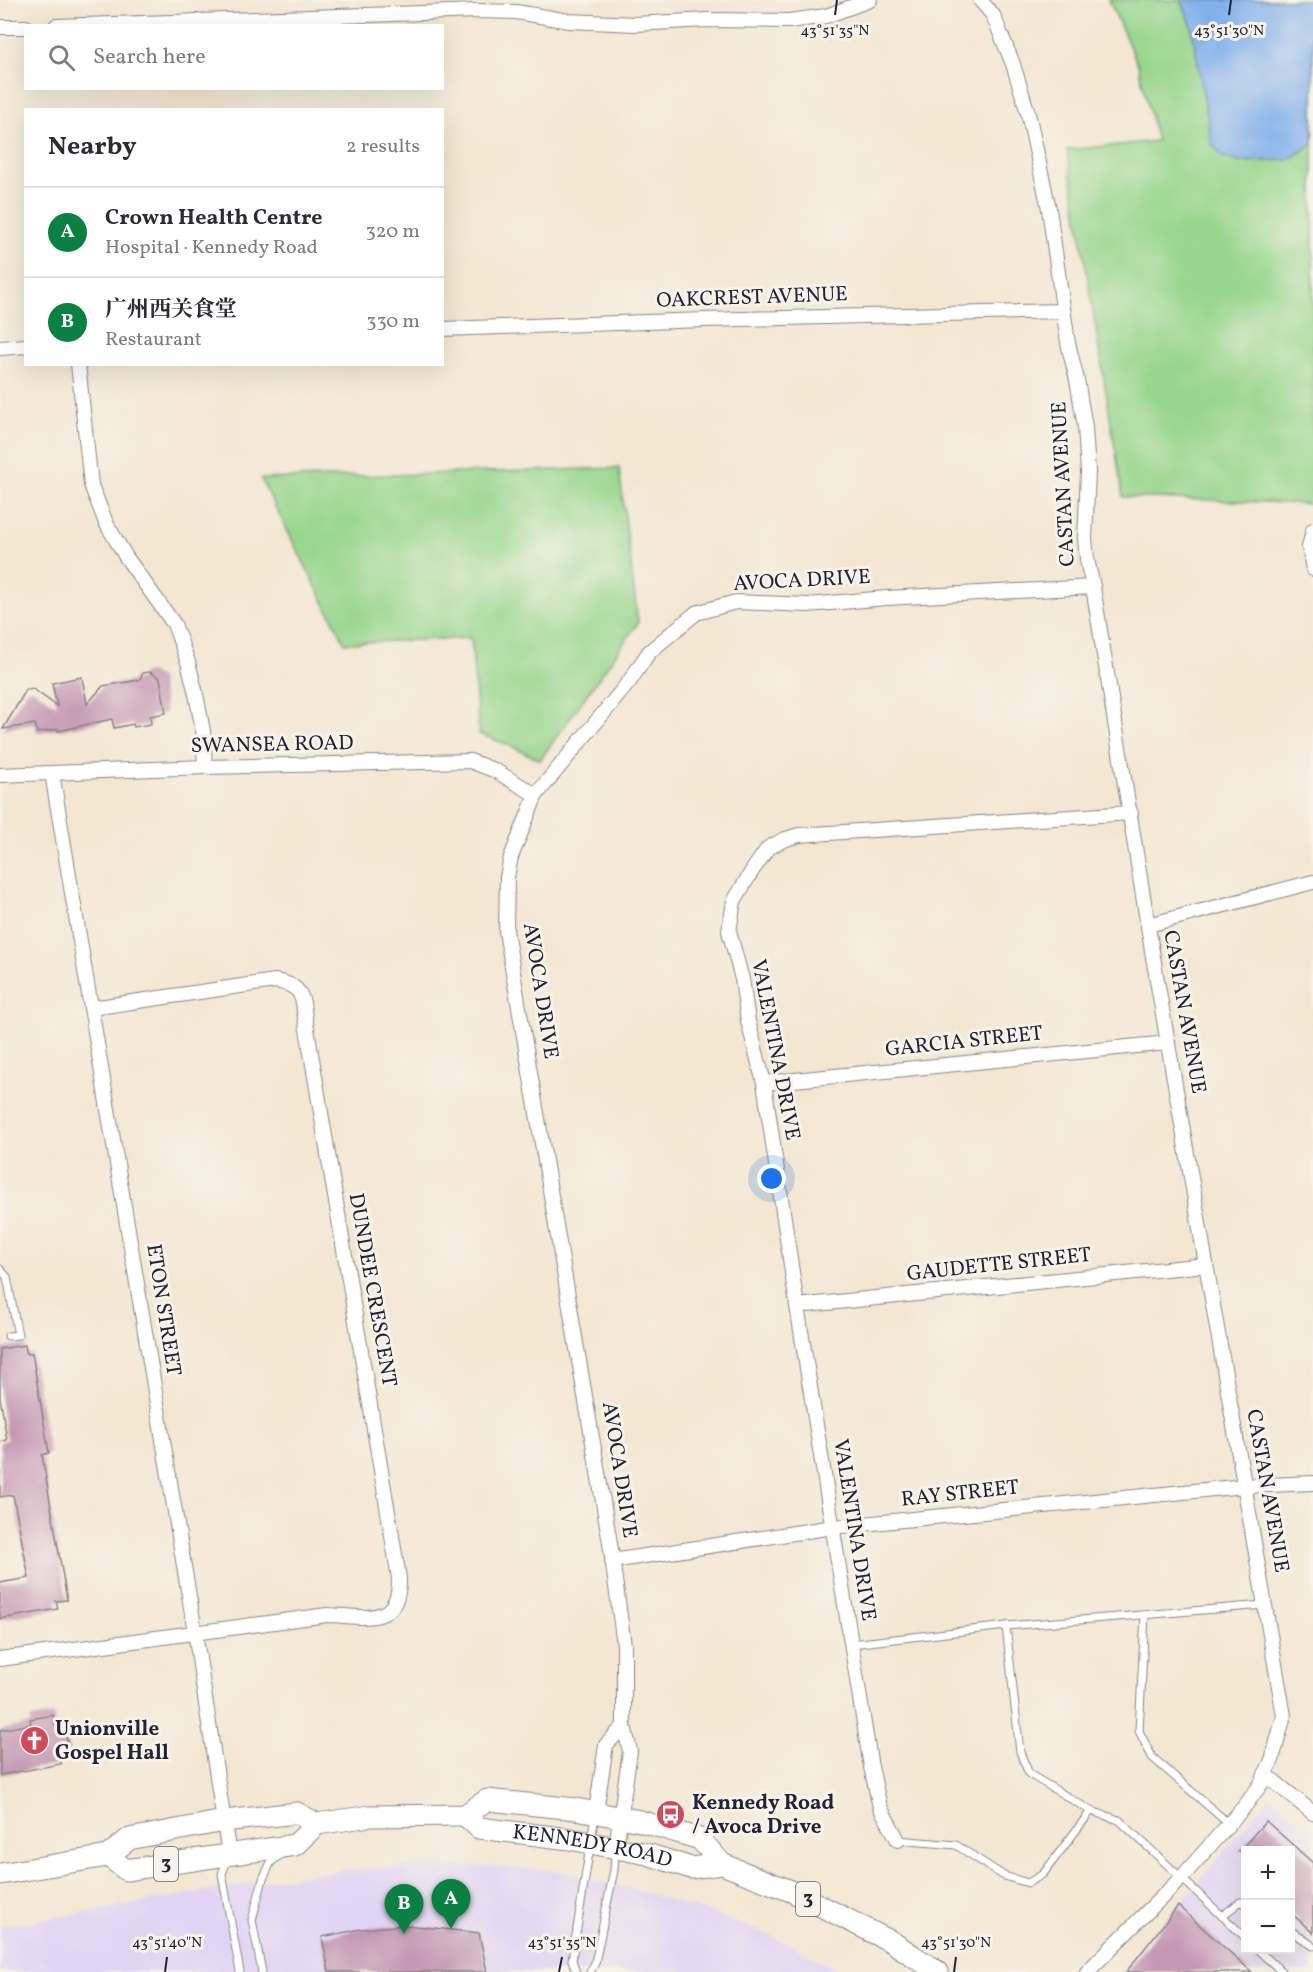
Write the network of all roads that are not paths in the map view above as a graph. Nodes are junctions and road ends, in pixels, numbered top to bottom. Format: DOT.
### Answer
graph roads {
  1 [pos="870,0"];
  2 [pos="980,0"];
  3 [pos="112,24"];
  4 [pos="0,27"];
  5 [pos="24,27"];
  6 [pos="1063,311"];
  7 [pos="444,329"];
  8 [pos="24,346"];
  9 [pos="0,348"];
  10 [pos="78,366"];
  11 [pos="1313,530"];
  12 [pos="1313,569"];
  13 [pos="1093,587"];
  14 [pos="205,767"];
  15 [pos="52,773"];
  16 [pos="0,775"];
  17 [pos="536,795"];
  18 [pos="1131,813"];
  19 [pos="1313,882"];
  20 [pos="1148,925"];
  21 [pos="92,1008"];
  22 [pos="1168,1043"];
  23 [pos="764,1083"];
  24 [pos="1206,1265"];
  25 [pos="0,1269"];
  26 [pos="797,1306"];
  27 [pos="8,1336"];
  28 [pos="1313,1484"];
  29 [pos="1244,1486"];
  30 [pos="833,1527"];
  31 [pos="612,1561"];
  32 [pos="1265,1605"];
  33 [pos="1146,1615"];
  34 [pos="1006,1626"];
  35 [pos="195,1632"];
  36 [pos="852,1644"];
  37 [pos="0,1659"];
  38 [pos="624,1726"];
  39 [pos="1265,1774"];
  40 [pos="1091,1811"];
  41 [pos="596,1812"];
  42 [pos="1313,1813"];
  43 [pos="465,1815"];
  44 [pos="620,1816"];
  45 [pos="224,1821"];
  46 [pos="317,1824"];
  47 [pos="1229,1824"];
  48 [pos="898,1840"];
  49 [pos="591,1843"];
  50 [pos="294,1845"];
  51 [pos="616,1847"];
  52 [pos="229,1855"];
  53 [pos="108,1856"];
  54 [pos="722,1864"];
  55 [pos="0,1874"];
  56 [pos="1181,1878"];
  57 [pos="1241,1902"];
  58 [pos="1222,1916"];
  59 [pos="1295,1933"];
  60 [pos="1241,1934"];
  61 [pos="1313,1946"];
  62 [pos="1262,1954"];
  63 [pos="240,1972"];
  64 [pos="262,1972"];
  65 [pos="576,1972"];
  66 [pos="590,1972"];
  67 [pos="938,1972"];
  68 [pos="1087,1972"];
  69 [pos="1282,1972"];
  1 -- 3 [label="street"];
  2 -- 6 [label="street, CASTAN AVENUE"];
  4 -- 5 [label="street"];
  6 -- 7 [label="street, OAKCREST AVENUE"];
  6 -- 13 [label="street, CASTAN AVENUE"];
  8 -- 9 [label="street"];
  10 -- 14 [label="street"];
  11 -- 12 [label="street"];
  13 -- 17 [label="street, AVOCA DRIVE"];
  13 -- 18 [label="street, CASTAN AVENUE"];
  14 -- 15 [label="street, SWANSEA ROAD"];
  14 -- 17 [label="street, SWANSEA ROAD"];
  15 -- 16 [label="street, SWANSEA ROAD"];
  15 -- 21 [label="street, ETON STREET"];
  17 -- 31 [label="street, AVOCA DRIVE"];
  18 -- 20 [label="street, CASTAN AVENUE"];
  18 -- 23 [label="street, VALENTINA DRIVE"];
  19 -- 20 [label="street"];
  20 -- 22 [label="street, CASTAN AVENUE"];
  21 -- 35 [label="street, ETON STREET"];
  21 -- 35 [label="street, DUNDEE CRESCENT"];
  22 -- 23 [label="street, GARCIA STREET"];
  22 -- 24 [label="street, CASTAN AVENUE"];
  23 -- 26 [label="street, VALENTINA DRIVE"];
  24 -- 26 [label="street, GAUDETTE STREET"];
  24 -- 29 [label="street, CASTAN AVENUE"];
  25 -- 27 [label="lane"];
  26 -- 30 [label="street, VALENTINA DRIVE"];
  28 -- 29 [label="street, RAY STREET"];
  29 -- 30 [label="street, RAY STREET"];
  29 -- 32 [label="street, CASTAN AVENUE"];
  30 -- 31 [label="street, RAY STREET"];
  30 -- 36 [label="street, VALENTINA DRIVE"];
  31 -- 38 [label="street, AVOCA DRIVE"];
  32 -- 33 [label="lane"];
  32 -- 39 [label="street, CASTAN AVENUE"];
  33 -- 34 [label="lane"];
  33 -- 47 [label="lane"];
  34 -- 36 [label="lane"];
  34 -- 40 [label="lane"];
  35 -- 37 [label="street"];
  35 -- 45 [label="street, ETON STREET"];
  36 -- 48 [label="street, VALENTINA DRIVE"];
  38 -- 41 [label="street"];
  38 -- 44 [label="street, AVOCA DRIVE"];
  39 -- 42 [label="street"];
  39 -- 47 [label="street, CASTAN AVENUE"];
  40 -- 48 [label="lane"];
  40 -- 56 [label="lane"];
  41 -- 43 [label="main road, KENNEDY ROAD / 3"];
  41 -- 44 [label="main road, KENNEDY ROAD / 3"];
  41 -- 49 [label="lane"];
  43 -- 46 [label="main road, KENNEDY ROAD / 3"];
  43 -- 49 [label="main road, KENNEDY ROAD / 3"];
  44 -- 51 [label="street, AVOCA DRIVE"];
  44 -- 54 [label="main road, KENNEDY ROAD / 3"];
  45 -- 46 [label="main road, 3"];
  45 -- 52 [label="street, ETON STREET"];
  45 -- 53 [label="main road, 3"];
  46 -- 50 [label="main road"];
  47 -- 56 [label="street, CASTAN AVENUE"];
  49 -- 51 [label="main road, KENNEDY ROAD / 3"];
  49 -- 65 [label="lane"];
  50 -- 52 [label="main road, 3"];
  50 -- 64 [label="lane"];
  51 -- 54 [label="main road, KENNEDY ROAD / 3"];
  51 -- 66 [label="lane"];
  52 -- 53 [label="main road, 3"];
  52 -- 63 [label="lane"];
  53 -- 55 [label="main road, 3"];
  54 -- 67 [label="main road, KENNEDY ROAD / 3"];
  56 -- 58 [label="lane"];
  56 -- 68 [label="street, CASTAN AVENUE"];
  57 -- 58 [label="lane"];
  58 -- 60 [label="lane"];
  59 -- 61 [label="lane"];
  62 -- 69 [label="lane"];
}
